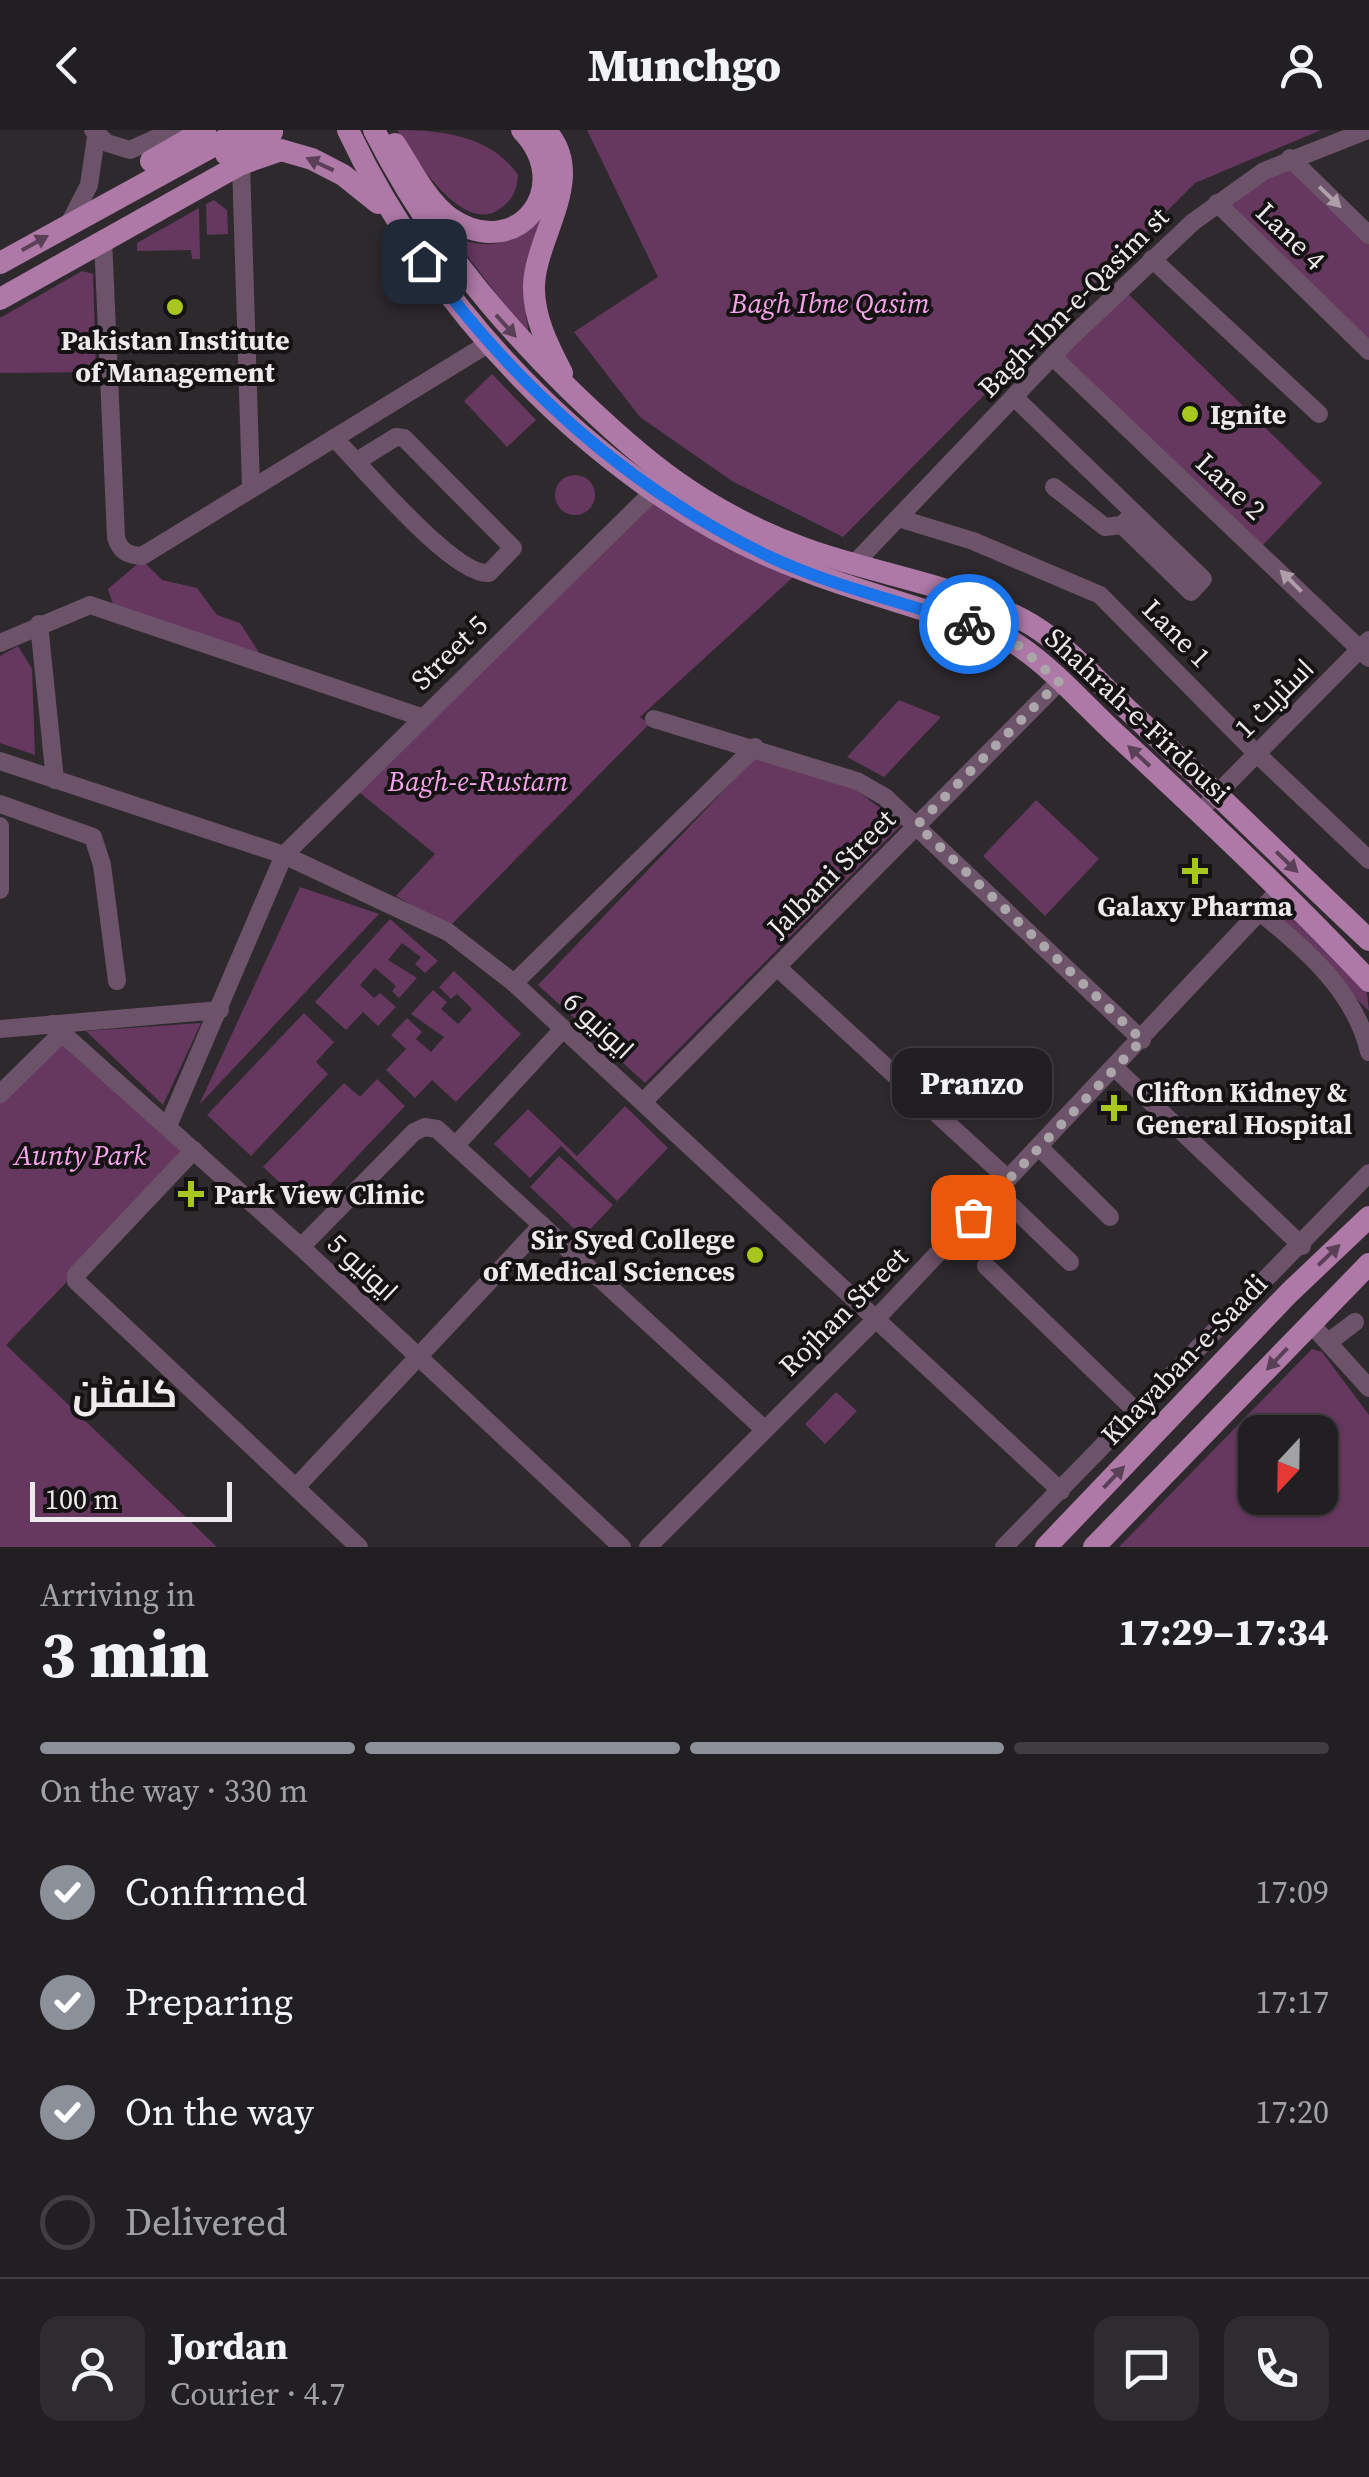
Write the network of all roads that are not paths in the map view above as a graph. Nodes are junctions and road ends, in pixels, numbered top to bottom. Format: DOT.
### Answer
graph roads {
  1 [pos="174,130"];
  2 [pos="205,130"];
  3 [pos="242,130"];
  4 [pos="339,130"];
  5 [pos="348,130"];
  6 [pos="374,130"];
  7 [pos="383,130"];
  8 [pos="522,130"];
  9 [pos="545,130"];
  10 [pos="1368,130"];
  11 [pos="95,131"];
  12 [pos="281,137"];
  13 [pos="358,152"];
  14 [pos="1290,158"];
  15 [pos="242,164"];
  16 [pos="1217,203"];
  17 [pos="388,212"];
  18 [pos="70,224"];
  19 [pos="1369,236"];
  20 [pos="102,239"];
  21 [pos="1152,259"];
  22 [pos="0,262"];
  23 [pos="48,270"];
  24 [pos="0,299"];
  25 [pos="491,342"];
  26 [pos="1369,351"];
  27 [pos="1053,357"];
  28 [pos="572,392"];
  29 [pos="1014,397"];
  30 [pos="1319,414"];
  31 [pos="334,438"];
  32 [pos="357,461"];
  33 [pos="251,487"];
  34 [pos="1054,487"];
  35 [pos="654,491"];
  36 [pos="898,518"];
  37 [pos="854,566"];
  38 [pos="40,624"];
  39 [pos="0,642"];
  40 [pos="1366,650"];
  41 [pos="1059,682"];
  42 [pos="422,717"];
  43 [pos="654,719"];
  44 [pos="754,746"];
  45 [pos="1256,754"];
  46 [pos="0,761"];
  47 [pos="55,780"];
  48 [pos="1217,794"];
  49 [pos="0,804"];
  50 [pos="1200,812"];
  51 [pos="917,825"];
  52 [pos="0,826"];
  53 [pos="284,855"];
  54 [pos="1369,860"];
  55 [pos="0,890"];
  56 [pos="1278,892"];
  57 [pos="1260,912"];
  58 [pos="1369,940"];
  59 [pos="776,967"];
  60 [pos="117,981"];
  61 [pos="1369,981"];
  62 [pos="514,983"];
  63 [pos="220,1010"];
  64 [pos="0,1029"];
  65 [pos="57,1029"];
  66 [pos="563,1029"];
  67 [pos="1142,1040"];
  68 [pos="1369,1052"];
  69 [pos="1115,1068"];
  70 [pos="0,1094"];
  71 [pos="643,1102"];
  72 [pos="168,1126"];
  73 [pos="455,1146"];
  74 [pos="1039,1148"];
  75 [pos="194,1150"];
  76 [pos="1369,1173"];
  77 [pos="1003,1186"];
  78 [pos="1110,1217"];
  79 [pos="1369,1217"];
  80 [pos="542,1225"];
  81 [pos="1302,1246"];
  82 [pos="301,1247"];
  83 [pos="1070,1262"];
  84 [pos="1369,1264"];
  85 [pos="986,1266"];
  86 [pos="875,1320"];
  87 [pos="1355,1322"];
  88 [pos="1311,1324"];
  89 [pos="1330,1341"];
  90 [pos="420,1358"];
  91 [pos="1369,1388"];
  92 [pos="1138,1413"];
  93 [pos="764,1429"];
  94 [pos="296,1487"];
  95 [pos="1060,1491"];
  96 [pos="359,1547"];
  97 [pos="622,1547"];
  98 [pos="648,1547"];
  99 [pos="1004,1547"];
  100 [pos="1046,1547"];
  101 [pos="1094,1547"];
  1 -- 11 [label="street"];
  2 -- 18 [label="main road"];
  3 -- 18 [label="main road"];
  4 -- 13 [label="street"];
  5 -- 13 [label="main road, Shahrah-e-Firdousi"];
  6 -- 28 [label="main road, Shahrah-e-Firdousi, one-way"];
  7 -- 8 [label="main road"];
  9 -- 28 [label="main road"];
  10 -- 14 [label="street, Bagh-Ibn-e-Qasim st"];
  11 -- 18 [label="street"];
  12 -- 15 [label="main road"];
  17 -- 12 [label="main road, one-way"];
  12 -- 23 [label="main road"];
  13 -- 17 [label="main road, Shahrah-e-Firdousi"];
  14 -- 16 [label="street, Bagh-Ibn-e-Qasim st"];
  14 -- 19 [label="street, one-way"];
  15 -- 20 [label="main road"];
  15 -- 33 [label="street"];
  16 -- 21 [label="street, Bagh-Ibn-e-Qasim st"];
  16 -- 26 [label="street, Lane 4"];
  17 -- 25 [label="main road, Shahrah-e-Firdousi"];
  22 -- 18 [label="main road, one-way"];
  20 -- 23 [label="main road"];
  20 -- 33 [label="street"];
  21 -- 27 [label="street, Bagh-Ibn-e-Qasim st"];
  21 -- 30 [label="street"];
  23 -- 24 [label="main road"];
  25 -- 31 [label="street"];
  25 -- 35 [label="main road, Shahrah-e-Firdousi"];
  27 -- 29 [label="street, Bagh-Ibn-e-Qasim st"];
  40 -- 27 [label="street, Lane 2, one-way"];
  28 -- 37 [label="main road, Shahrah-e-Firdousi"];
  29 -- 34 [label="street"];
  29 -- 36 [label="street, Bagh-Ibn-e-Qasim st"];
  31 -- 32 [label="street"];
  31 -- 33 [label="street"];
  32 -- 32 [label="street"];
  35 -- 41 [label="main road, Shahrah-e-Firdousi"];
  35 -- 42 [label="street, Street 5"];
  36 -- 37 [label="street, Bagh-Ibn-e-Qasim st"];
  36 -- 45 [label="street, Lane 1"];
  37 -- 48 [label="main road, Shahrah-e-Firdousi"];
  38 -- 39 [label="street"];
  38 -- 42 [label="street"];
  38 -- 47 [label="street"];
  40 -- 45 [label="street, اسٹریٹ 1"];
  50 -- 41 [label="main road, Shahrah-e-Firdousi, one-way"];
  41 -- 51 [label="street, Jalbani Street"];
  42 -- 53 [label="street, Street 5"];
  43 -- 44 [label="street"];
  44 -- 51 [label="street"];
  44 -- 62 [label="street"];
  45 -- 48 [label="street, اسٹریٹ 1"];
  45 -- 54 [label="street, Lane 1"];
  46 -- 47 [label="street, ایونیو 6"];
  47 -- 53 [label="street, ایونیو 6"];
  48 -- 50 [label="street, اسٹریٹ 1"];
  48 -- 58 [label="main road, Shahrah-e-Firdousi, one-way"];
  49 -- 60 [label="street"];
  50 -- 56 [label="main road, Shahrah-e-Firdousi"];
  51 -- 59 [label="street, Jalbani Street"];
  51 -- 67 [label="street"];
  52 -- 55 [label="street"];
  53 -- 62 [label="street, ایونیو 6"];
  53 -- 63 [label="street"];
  56 -- 57 [label="street, Rojhan Street"];
  56 -- 61 [label="main road, Shahrah-e-Firdousi"];
  57 -- 67 [label="street, Rojhan Street"];
  57 -- 68 [label="street"];
  59 -- 71 [label="street, Jalbani Street"];
  59 -- 77 [label="street"];
  62 -- 66 [label="street, ایونیو 6"];
  63 -- 65 [label="street"];
  63 -- 72 [label="street"];
  64 -- 65 [label="street"];
  65 -- 70 [label="street"];
  65 -- 72 [label="street, ایونیو 5"];
  66 -- 71 [label="street, ایونیو 6"];
  66 -- 73 [label="street"];
  67 -- 69 [label="street, Rojhan Street"];
  69 -- 74 [label="street, Rojhan Street"];
  69 -- 81 [label="street"];
  71 -- 86 [label="street, ایونیو 6"];
  72 -- 75 [label="street, ایونیو 5"];
  73 -- 80 [label="street"];
  73 -- 82 [label="street"];
  74 -- 77 [label="street, Rojhan Street"];
  74 -- 78 [label="street"];
  75 -- 82 [label="street, ایونیو 5"];
  75 -- 94 [label="street"];
  76 -- 81 [label="street"];
  77 -- 83 [label="street"];
  77 -- 86 [label="street, Rojhan Street"];
  100 -- 79 [label="main road, Khayaban-e-Saadi, one-way"];
  80 -- 90 [label="street"];
  80 -- 93 [label="street"];
  81 -- 92 [label="street"];
  82 -- 90 [label="street, ایونیو 5"];
  84 -- 88 [label="main road"];
  85 -- 92 [label="street"];
  86 -- 93 [label="street, Rojhan Street"];
  86 -- 95 [label="street, ایونیو 6"];
  87 -- 89 [label="street"];
  88 -- 89 [label="street"];
  88 -- 101 [label="main road, one-way"];
  89 -- 91 [label="street"];
  90 -- 94 [label="street"];
  90 -- 97 [label="street, ایونیو 5"];
  92 -- 95 [label="street"];
  93 -- 98 [label="street, Rojhan Street"];
  94 -- 96 [label="street"];
  95 -- 99 [label="street"];
}
